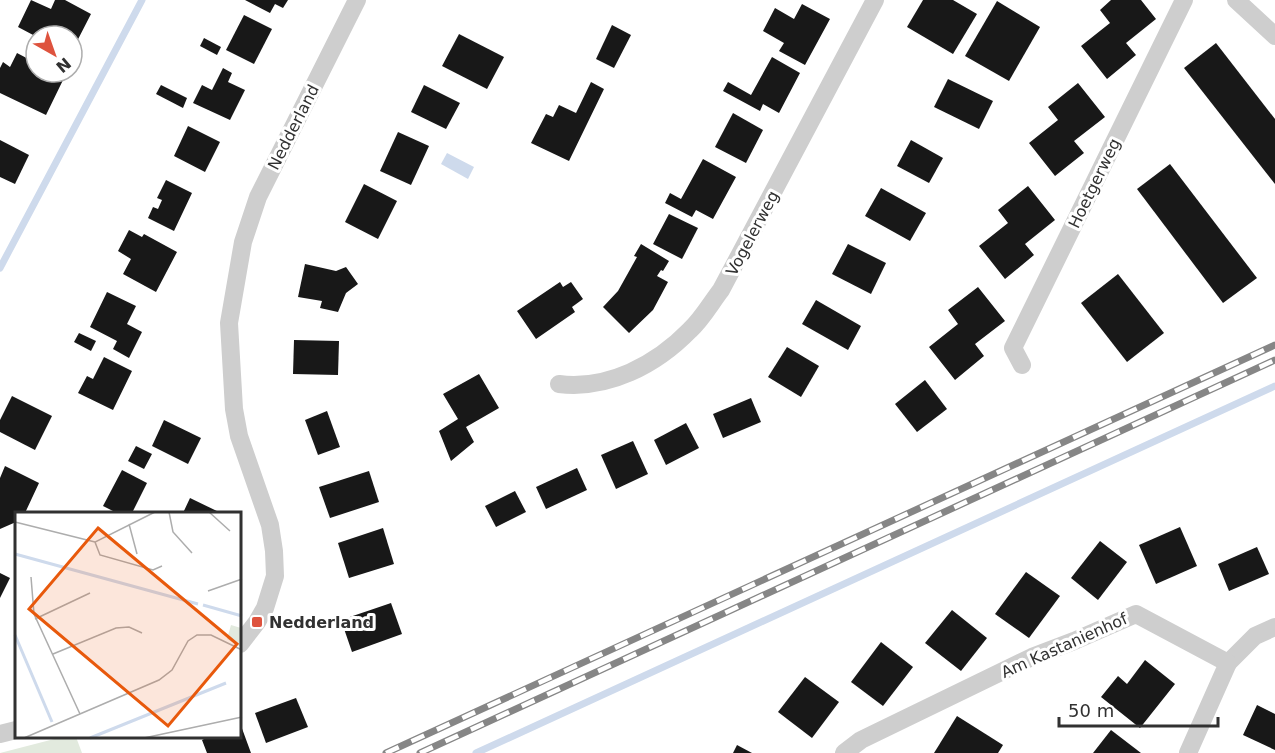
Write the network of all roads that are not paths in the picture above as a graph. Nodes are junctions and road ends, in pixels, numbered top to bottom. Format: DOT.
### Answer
graph roads {
  1 [pos="357,0"];
  2 [pos="875,0"];
  3 [pos="1184,0"];
  4 [pos="1236,0"];
  5 [pos="1275,36"];
  6 [pos="1022,365"];
  7 [pos="559,384"];
  8 [pos="1275,627"];
  9 [pos="242,641"];
  10 [pos="1228,663"];
  11 [pos="15,730"];
  12 [pos="0,734"];
  13 [pos="844,753"];
  14 [pos="1188,753"];
  1 -- 9 [label="street, Nedderland"];
  2 -- 7 [label="street, Vogelerweg"];
  3 -- 6 [label="street, Hoetgerweg"];
  4 -- 5 [label="street"];
  8 -- 10 [label="street"];
  10 -- 13 [label="street, Am Kastanienhof"];
  10 -- 14 [label="street"];
  11 -- 12 [label="street"];
}
